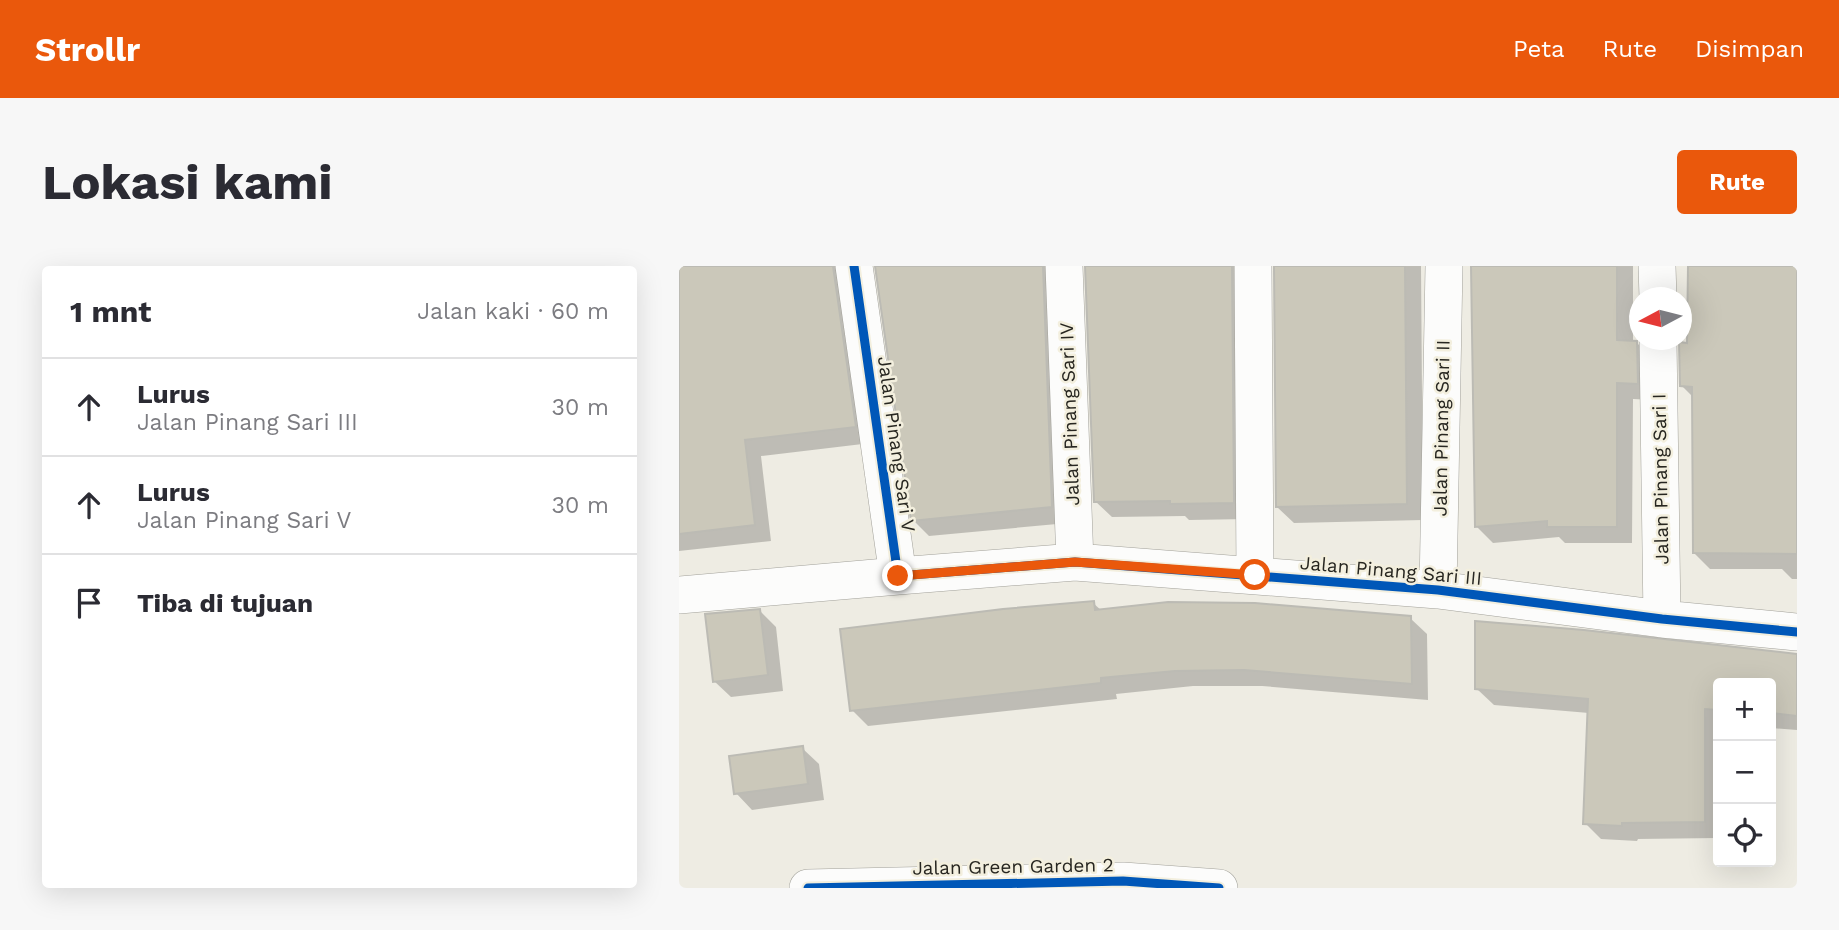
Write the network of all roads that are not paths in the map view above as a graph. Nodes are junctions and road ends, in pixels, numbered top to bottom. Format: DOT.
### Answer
graph roads {
  1 [pos="854,266"];
  2 [pos="1063,266"];
  3 [pos="1253,266"];
  4 [pos="1444,266"];
  5 [pos="1657,266"];
  6 [pos="1658,287"];
  7 [pos="1658,350"];
  8 [pos="1075,562"];
  9 [pos="1255,575"];
  10 [pos="898,576"];
  11 [pos="1438,590"];
  12 [pos="679,595"];
  13 [pos="1662,619"];
  14 [pos="1797,632"];
  15 [pos="808,888"];
  16 [pos="1219,888"];
  1 -- 10 [label="street, Jalan Pinang Sari V"];
  2 -- 8 [label="street, Jalan Pinang Sari IV"];
  3 -- 9 [label="street"];
  4 -- 11 [label="street, Jalan Pinang Sari II"];
  5 -- 6 [label="street"];
  7 -- 13 [label="street, Jalan Pinang Sari I"];
  8 -- 9 [label="street, Jalan Pinang Sari III"];
  8 -- 10 [label="street"];
  9 -- 11 [label="street, Jalan Pinang Sari III"];
  10 -- 12 [label="street"];
  11 -- 13 [label="street, Jalan Pinang Sari III"];
  13 -- 14 [label="street, Jalan Pinang Sari III"];
  15 -- 16 [label="street, Jalan Green Garden 2"];
}
